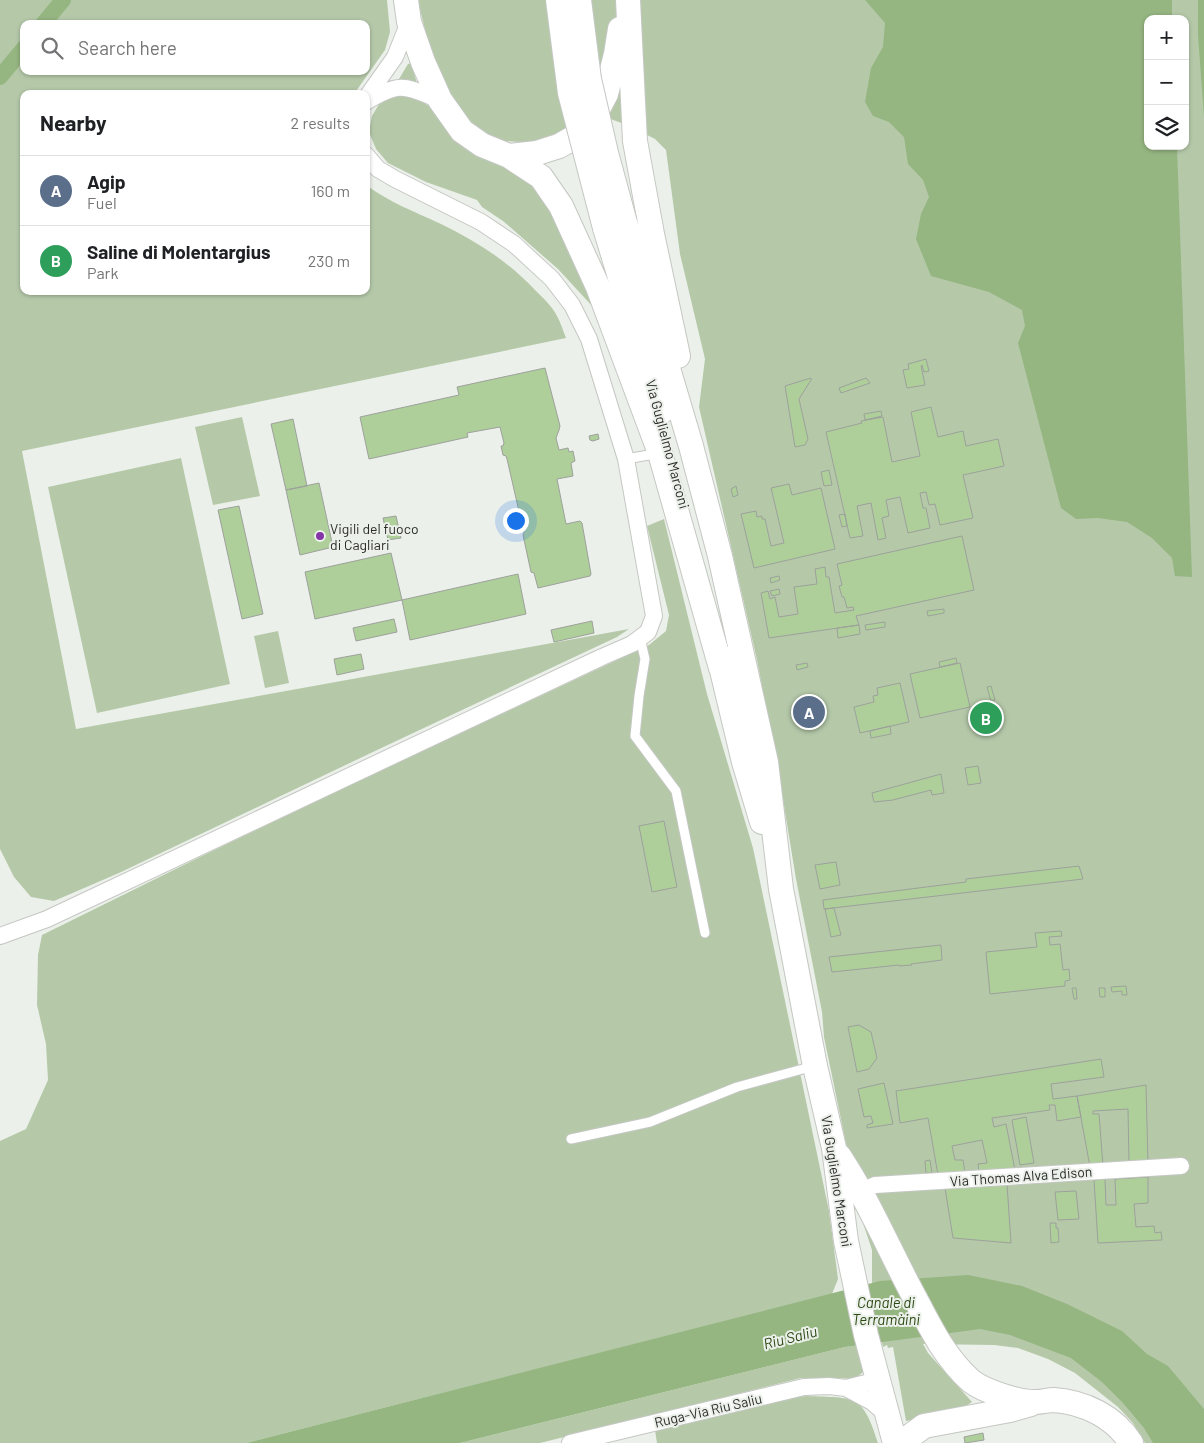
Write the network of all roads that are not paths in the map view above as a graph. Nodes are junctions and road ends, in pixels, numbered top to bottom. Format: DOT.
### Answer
graph roads {
  1 [pos="558,0"];
  2 [pos="579,0"];
  3 [pos="626,0"];
  4 [pos="408,11"];
  5 [pos="370,92"];
  6 [pos="370,100"];
  7 [pos="440,100"];
  8 [pos="509,156"];
  9 [pos="370,160"];
  10 [pos="615,226"];
  11 [pos="660,453"];
  12 [pos="626,459"];
  13 [pos="720,556"];
  14 [pos="640,638"];
  15 [pos="720,668"];
  16 [pos="781,889"];
  17 [pos="705,933"];
  18 [pos="0,936"];
  19 [pos="815,1066"];
  20 [pos="570,1139"];
  21 [pos="834,1148"];
  22 [pos="1181,1166"];
  23 [pos="861,1192"];
  24 [pos="876,1374"];
  25 [pos="846,1388"];
  26 [pos="1035,1403"];
  27 [pos="900,1436"];
  28 [pos="570,1443"];
  29 [pos="1131,1443"];
  1 -- 10 [label="main road, Via Guglielmo Marconi, bridge"];
  2 -- 10 [label="main road, Via Guglielmo Marconi, bridge"];
  3 -- 8 [label="main road"];
  3 -- 13 [label="main road"];
  4 -- 5 [label="street"];
  4 -- 7 [label="main road"];
  6 -- 7 [label="street"];
  7 -- 8 [label="main road"];
  8 -- 11 [label="main road"];
  9 -- 12 [label="street"];
  10 -- 13 [label="main road, Via Guglielmo Marconi"];
  10 -- 15 [label="main road, Via Guglielmo Marconi"];
  11 -- 12 [label="lane"];
  11 -- 15 [label="main road"];
  12 -- 14 [label="street"];
  13 -- 16 [label="main road, Via Guglielmo Marconi"];
  14 -- 17 [label="lane"];
  14 -- 18 [label="street"];
  15 -- 16 [label="main road, Via Guglielmo Marconi"];
  16 -- 19 [label="main road, Via Guglielmo Marconi"];
  19 -- 20 [label="lane"];
  19 -- 21 [label="main road, Via Guglielmo Marconi"];
  21 -- 23 [label="main road"];
  21 -- 24 [label="main road, Via Guglielmo Marconi"];
  22 -- 23 [label="street, Via Thomas Alva Edison"];
  23 -- 26 [label="main road"];
  24 -- 25 [label="street, Ruga-Via Riu Saliu"];
  24 -- 27 [label="main road, Via Guglielmo Marconi"];
  25 -- 27 [label="street, Ruga-Via Riu Saliu"];
  25 -- 28 [label="street, Ruga-Via Riu Saliu"];
  26 -- 27 [label="main road"];
  26 -- 29 [label="main road"];
}
